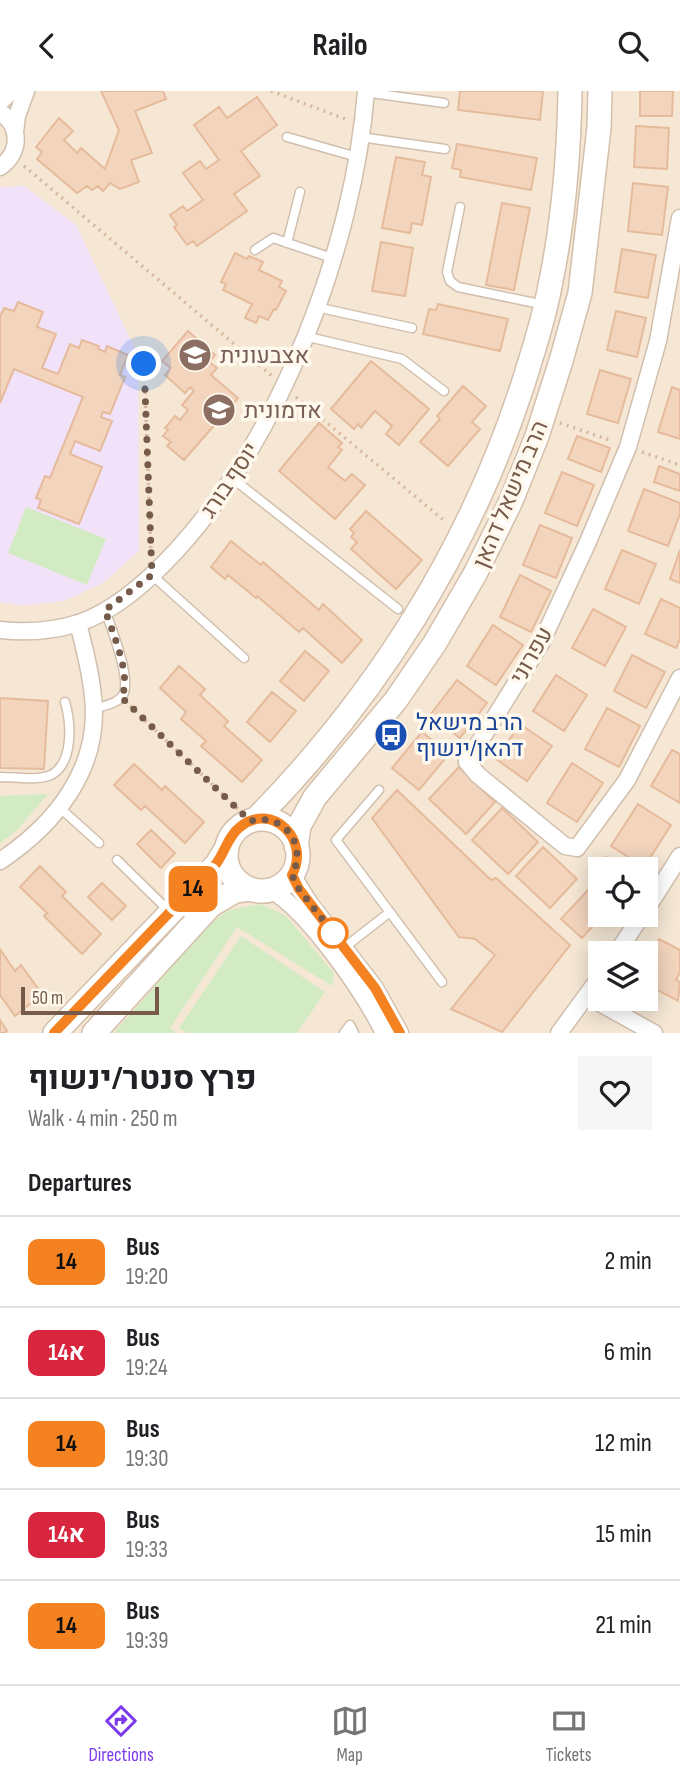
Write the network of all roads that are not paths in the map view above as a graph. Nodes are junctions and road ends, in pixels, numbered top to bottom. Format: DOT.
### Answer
graph roads {
  1 [pos="12,91"];
  2 [pos="26,91"];
  3 [pos="570,91"];
  4 [pos="600,91"];
  5 [pos="364,92"];
  6 [pos="0,102"];
  7 [pos="444,103"];
  8 [pos="0,112"];
  9 [pos="361,131"];
  10 [pos="15,132"];
  11 [pos="287,137"];
  12 [pos="445,149"];
  13 [pos="357,157"];
  14 [pos="6,161"];
  15 [pos="300,192"];
  16 [pos="460,207"];
  17 [pos="680,218"];
  18 [pos="287,243"];
  19 [pos="255,250"];
  20 [pos="332,258"];
  21 [pos="545,305"];
  22 [pos="316,307"];
  23 [pos="412,328"];
  24 [pos="304,336"];
  25 [pos="444,391"];
  26 [pos="232,478"];
  27 [pos="152,575"];
  28 [pos="398,609"];
  29 [pos="105,610"];
  30 [pos="78,623"];
  31 [pos="0,630"];
  32 [pos="244,658"];
  33 [pos="680,678"];
  34 [pos="65,702"];
  35 [pos="93,709"];
  36 [pos="0,776"];
  37 [pos="379,790"];
  38 [pos="60,808"];
  39 [pos="253,820"];
  40 [pos="99,843"];
  41 [pos="296,846"];
  42 [pos="226,849"];
  43 [pos="680,856"];
  44 [pos="117,860"];
  45 [pos="0,861"];
  46 [pos="292,875"];
  47 [pos="260,889"];
  48 [pos="658,891"];
  49 [pos="390,912"];
  50 [pos="170,913"];
  51 [pos="345,947"];
  52 [pos="442,982"];
  53 [pos="587,996"];
  54 [pos="55,1033"];
  55 [pos="93,1033"];
  56 [pos="344,1033"];
  57 [pos="354,1033"];
  58 [pos="384,1033"];
  59 [pos="400,1033"];
  60 [pos="559,1033"];
  61 [pos="654,1033"];
  1 -- 6 [label="street"];
  2 -- 10 [label="street"];
  3 -- 21 [label="street, הרב מישאל דהאן"];
  4 -- 41 [label="street, הרב מישאל דהאן"];
  5 -- 7 [label="lane"];
  5 -- 9 [label="street, יוסף בורג"];
  8 -- 10 [label="street"];
  9 -- 12 [label="lane"];
  9 -- 13 [label="street, יוסף בורג"];
  10 -- 14 [label="street"];
  11 -- 13 [label="lane"];
  13 -- 20 [label="street, יוסף בורג"];
  15 -- 18 [label="lane"];
  16 -- 21 [label="lane"];
  17 -- 33 [label="street, עפרוני"];
  18 -- 19 [label="lane"];
  18 -- 20 [label="lane"];
  20 -- 22 [label="street, יוסף בורג"];
  21 -- 39 [label="street, הרב מישאל דהאן"];
  22 -- 23 [label="lane"];
  22 -- 24 [label="street, יוסף בורג"];
  24 -- 25 [label="lane"];
  24 -- 26 [label="street, יוסף בורג"];
  26 -- 27 [label="street, יוסף בורג"];
  26 -- 28 [label="lane"];
  27 -- 29 [label="street, יוסף בורג"];
  27 -- 32 [label="lane"];
  29 -- 30 [label="street, יוסף בורג"];
  29 -- 35 [label="lane"];
  30 -- 31 [label="street, יוסף בורג"];
  30 -- 35 [label="street"];
  34 -- 36 [label="lane"];
  35 -- 38 [label="street"];
  37 -- 49 [label="lane"];
  38 -- 40 [label="lane"];
  38 -- 45 [label="street"];
  39 -- 41 [label="street"];
  39 -- 42 [label="street"];
  41 -- 46 [label="street"];
  42 -- 47 [label="street"];
  42 -- 50 [label="street"];
  43 -- 48 [label="street"];
  44 -- 50 [label="lane"];
  46 -- 47 [label="street"];
  46 -- 51 [label="street"];
  47 -- 55 [label="street"];
  47 -- 58 [label="street"];
  49 -- 51 [label="lane"];
  49 -- 52 [label="lane"];
  50 -- 54 [label="street"];
  51 -- 59 [label="street"];
  53 -- 60 [label="street"];
  53 -- 61 [label="street"];
  56 -- 57 [label="lane"];
}
